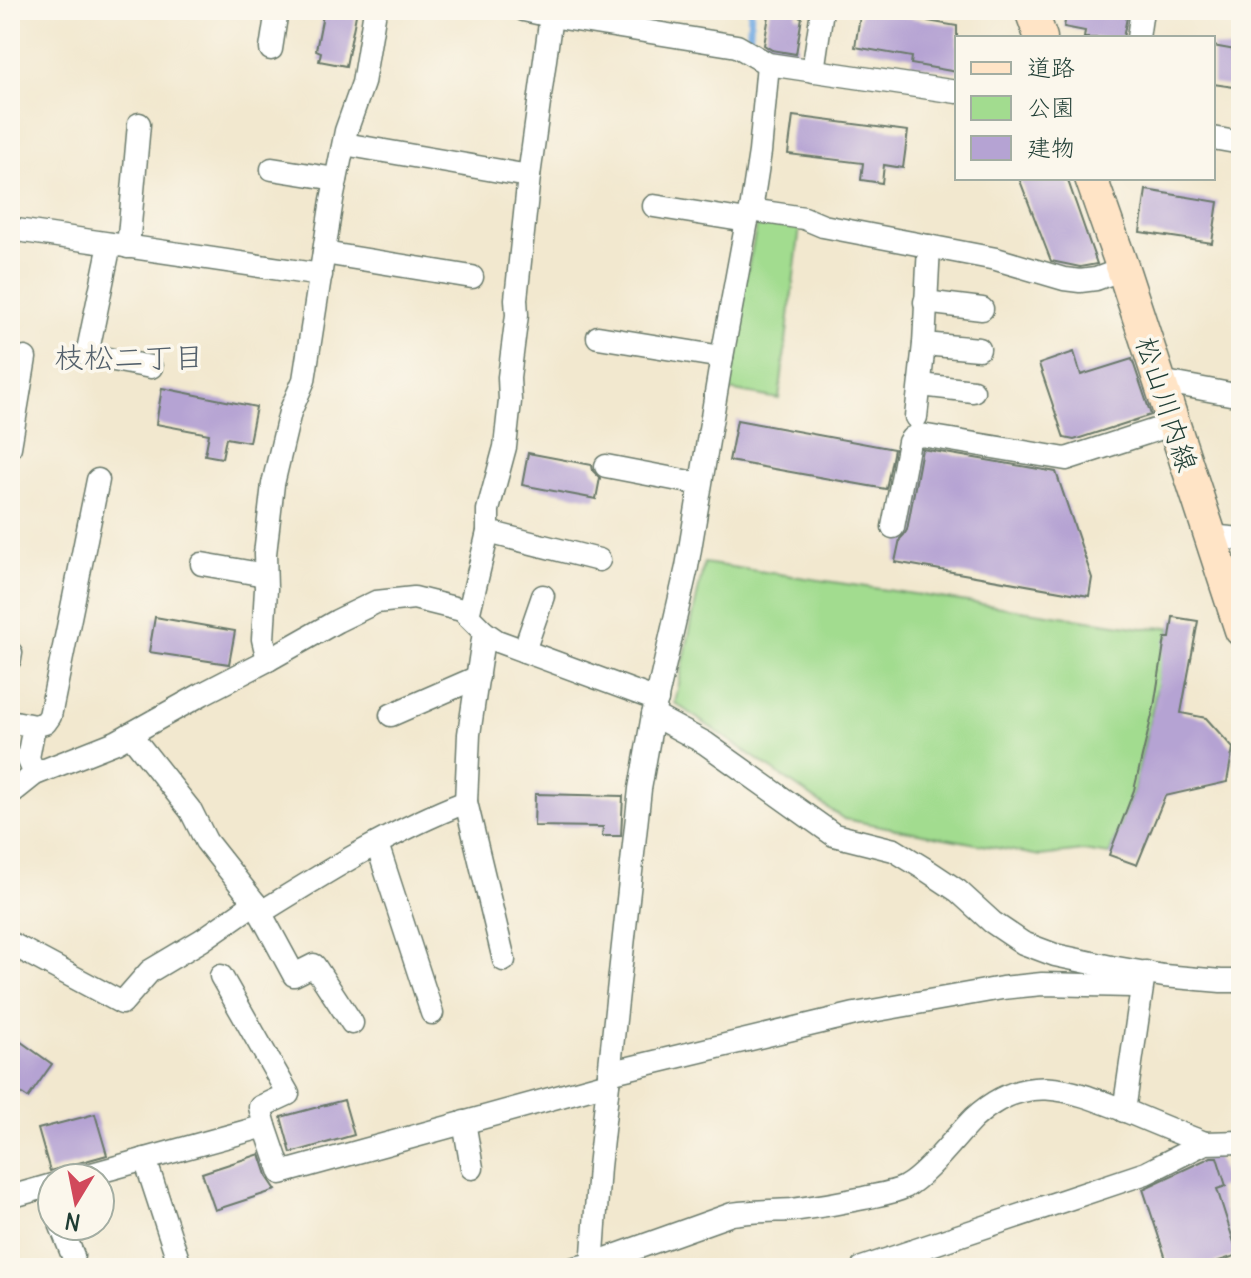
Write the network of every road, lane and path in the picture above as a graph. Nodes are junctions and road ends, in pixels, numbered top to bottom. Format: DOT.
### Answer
graph roads {
  1 [pos="277,10"];
  2 [pos="375,10"];
  3 [pos="822,10"];
  4 [pos="1031,10"];
  5 [pos="1142,10"];
  6 [pos="540,13"];
  7 [pos="1040,36"];
  8 [pos="1138,36"];
  9 [pos="271,49"];
  10 [pos="768,64"];
  11 [pos="813,71"];
  12 [pos="955,92"];
  13 [pos="139,124"];
  14 [pos="1215,138"];
  15 [pos="1241,143"];
  16 [pos="344,144"];
  17 [pos="272,169"];
  18 [pos="529,176"];
  19 [pos="336,179"];
  20 [pos="1097,180"];
  21 [pos="654,206"];
  22 [pos="749,215"];
  23 [pos="10,229"];
  24 [pos="119,246"];
  25 [pos="929,246"];
  26 [pos="323,264"];
  27 [pos="1123,269"];
  28 [pos="472,277"];
  29 [pos="925,302"];
  30 [pos="982,309"];
  31 [pos="598,337"];
  32 [pos="924,344"];
  33 [pos="979,349"];
  34 [pos="722,357"];
  35 [pos="25,358"];
  36 [pos="151,367"];
  37 [pos="1160,381"];
  38 [pos="921,385"];
  39 [pos="973,391"];
  40 [pos="1241,396"];
  41 [pos="916,417"];
  42 [pos="1174,424"];
  43 [pos="10,447"];
  44 [pos="606,466"];
  45 [pos="98,480"];
  46 [pos="700,484"];
  47 [pos="893,527"];
  48 [pos="488,532"];
  49 [pos="1226,538"];
  50 [pos="599,560"];
  51 [pos="202,564"];
  52 [pos="265,575"];
  53 [pos="543,596"];
  54 [pos="468,616"];
  55 [pos="1241,630"];
  56 [pos="484,632"];
  57 [pos="524,651"];
  58 [pos="268,660"];
  59 [pos="478,677"];
  60 [pos="655,708"];
  61 [pos="391,715"];
  62 [pos="10,721"];
  63 [pos="34,726"];
  64 [pos="130,734"];
  65 [pos="35,774"];
  66 [pos="10,794"];
  67 [pos="466,802"];
  68 [pos="377,844"];
  69 [pos="257,908"];
  70 [pos="10,943"];
  71 [pos="504,960"];
  72 [pos="221,976"];
  73 [pos="1144,977"];
  74 [pos="1241,981"];
  75 [pos="432,1013"];
  76 [pos="352,1023"];
  77 [pos="608,1078"];
  78 [pos="1124,1111"];
  79 [pos="464,1122"];
  80 [pos="265,1126"];
  81 [pos="1205,1143"];
  82 [pos="1240,1145"];
  83 [pos="145,1159"];
  84 [pos="116,1167"];
  85 [pos="472,1168"];
  86 [pos="36,1194"];
  87 [pos="10,1197"];
  88 [pos="67,1242"];
  89 [pos="73,1256"];
  90 [pos="179,1263"];
  91 [pos="586,1267"];
  92 [pos="862,1268"];
  1 -- 9 [label="street"];
  2 -- 16 [label="street"];
  3 -- 11 [label="street"];
  4 -- 7 [label="main road"];
  5 -- 8 [label="street"];
  6 -- 10 [label="street"];
  6 -- 18 [label="street"];
  10 -- 11 [label="street"];
  10 -- 22 [label="street"];
  11 -- 12 [label="street"];
  13 -- 24 [label="street"];
  14 -- 15 [label="street"];
  16 -- 18 [label="street"];
  16 -- 19 [label="street"];
  17 -- 19 [label="street"];
  18 -- 48 [label="street"];
  19 -- 26 [label="street"];
  20 -- 27 [label="main road, 松山川内線"];
  21 -- 22 [label="street"];
  22 -- 25 [label="street"];
  22 -- 34 [label="street"];
  23 -- 24 [label="street"];
  24 -- 26 [label="street"];
  24 -- 36 [label="street"];
  25 -- 27 [label="street"];
  25 -- 29 [label="street"];
  26 -- 28 [label="street"];
  26 -- 52 [label="street"];
  27 -- 37 [label="main road, 松山川内線"];
  29 -- 30 [label="street"];
  29 -- 32 [label="street"];
  31 -- 34 [label="street"];
  32 -- 33 [label="street"];
  32 -- 38 [label="street"];
  34 -- 46 [label="street"];
  35 -- 43 [label="street"];
  37 -- 40 [label="street"];
  37 -- 42 [label="main road, 松山川内線"];
  38 -- 39 [label="street"];
  38 -- 41 [label="street"];
  42 -- 47 [label="street"];
  42 -- 49 [label="main road, 松山川内線"];
  44 -- 46 [label="street"];
  45 -- 63 [label="street"];
  46 -- 60 [label="street"];
  48 -- 50 [label="street"];
  48 -- 54 [label="street"];
  49 -- 55 [label="main road, 松山川内線"];
  51 -- 52 [label="street"];
  52 -- 58 [label="street"];
  53 -- 57 [label="street"];
  54 -- 56 [label="street"];
  54 -- 58 [label="street"];
  56 -- 57 [label="street"];
  56 -- 59 [label="street"];
  57 -- 60 [label="street"];
  58 -- 64 [label="street"];
  59 -- 61 [label="street"];
  59 -- 67 [label="street"];
  60 -- 73 [label="street"];
  60 -- 77 [label="street"];
  62 -- 63 [label="street"];
  63 -- 65 [label="street"];
  64 -- 65 [label="street"];
  64 -- 69 [label="street"];
  65 -- 66 [label="street"];
  67 -- 68 [label="street"];
  67 -- 71 [label="street"];
  68 -- 69 [label="street"];
  68 -- 75 [label="street"];
  69 -- 70 [label="street"];
  69 -- 76 [label="street"];
  72 -- 80 [label="street"];
  73 -- 74 [label="street"];
  73 -- 77 [label="street"];
  73 -- 78 [label="street"];
  77 -- 79 [label="street"];
  77 -- 91 [label="street"];
  78 -- 81 [label="street"];
  78 -- 91 [label="street"];
  79 -- 80 [label="street"];
  79 -- 85 [label="street"];
  80 -- 83 [label="street"];
  81 -- 82 [label="street"];
  81 -- 92 [label="street"];
  83 -- 84 [label="street"];
  83 -- 90 [label="street"];
  86 -- 87 [label="street"];
  88 -- 89 [label="street"];
}
